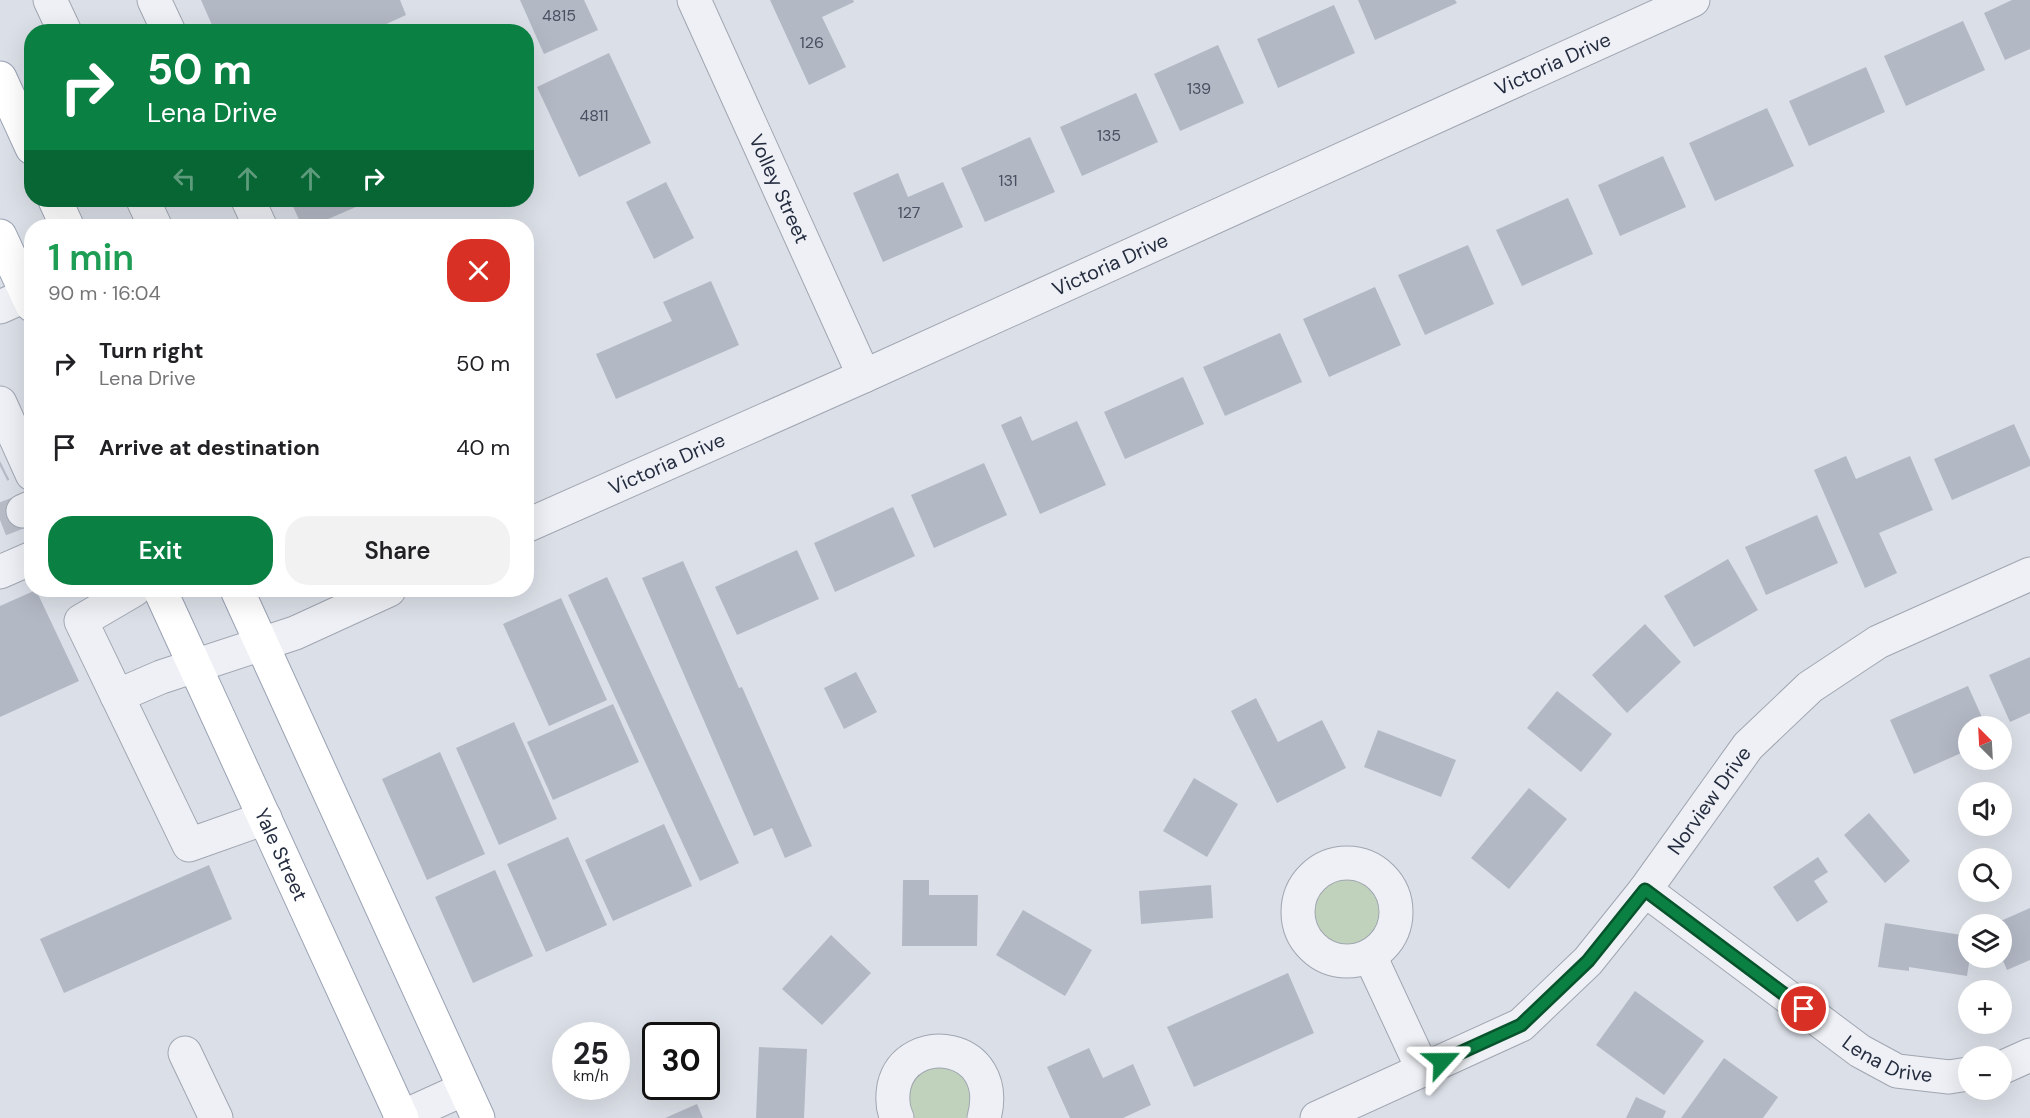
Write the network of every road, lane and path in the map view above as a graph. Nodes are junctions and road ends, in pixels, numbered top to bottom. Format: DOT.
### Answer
graph roads {
  1 [pos="50,0"];
  2 [pos="154,0"];
  3 [pos="694,0"];
  4 [pos="1693,0"];
  5 [pos="61,24"];
  6 [pos="165,24"];
  7 [pos="0,78"];
  8 [pos="24,130"];
  9 [pos="0,236"];
  10 [pos="22,300"];
  11 [pos="864,376"];
  12 [pos="1,410"];
  13 [pos="19,465"];
  14 [pos="534,522"];
  15 [pos="24,562"];
  16 [pos="0,572"];
  17 [pos="2030,574"];
  18 [pos="122,597"];
  19 [pos="163,597"];
  20 [pos="240,597"];
  21 [pos="374,597"];
  22 [pos="263,643"];
  23 [pos="195,666"];
  24 [pos="117,696"];
  25 [pos="265,818"];
  26 [pos="1645,890"];
  27 [pos="1370,956"];
  28 [pos="185,1053"];
  29 [pos="2030,1055"];
  30 [pos="2012,1063"];
  31 [pos="1423,1070"];
  32 [pos="1958,1076"];
  33 [pos="464,1089"];
  34 [pos="216,1118"];
  35 [pos="401,1118"];
  36 [pos="478,1118"];
  37 [pos="897,1118"];
  38 [pos="984,1118"];
  39 [pos="1317,1118"];
  1 -- 5 [label="street"];
  2 -- 6 [label="street"];
  3 -- 11 [label="street, Volley Street"];
  4 -- 11 [label="street, Victoria Drive"];
  7 -- 8 [label="main road"];
  9 -- 10 [label="main road"];
  11 -- 14 [label="street, Victoria Drive"];
  12 -- 13 [label="street"];
  15 -- 16 [label="street"];
  17 -- 26 [label="street, Norview Drive"];
  18 -- 24 [label="street"];
  19 -- 23 [label="main road, Yale Street"];
  20 -- 22 [label="main road"];
  21 -- 22 [label="street"];
  22 -- 23 [label="street"];
  22 -- 33 [label="main road"];
  23 -- 24 [label="street"];
  23 -- 25 [label="main road, Yale Street"];
  24 -- 25 [label="street"];
  25 -- 35 [label="main road, Yale Street"];
  26 -- 31 [label="street, Norview Drive"];
  26 -- 32 [label="street, Lena Drive"];
  27 -- 31 [label="street"];
  28 -- 34 [label="street"];
  29 -- 30 [label="street"];
  31 -- 39 [label="street, Norview Drive"];
  33 -- 35 [label="street"];
  33 -- 36 [label="main road"];
  37 -- 38 [label="street"];
}
